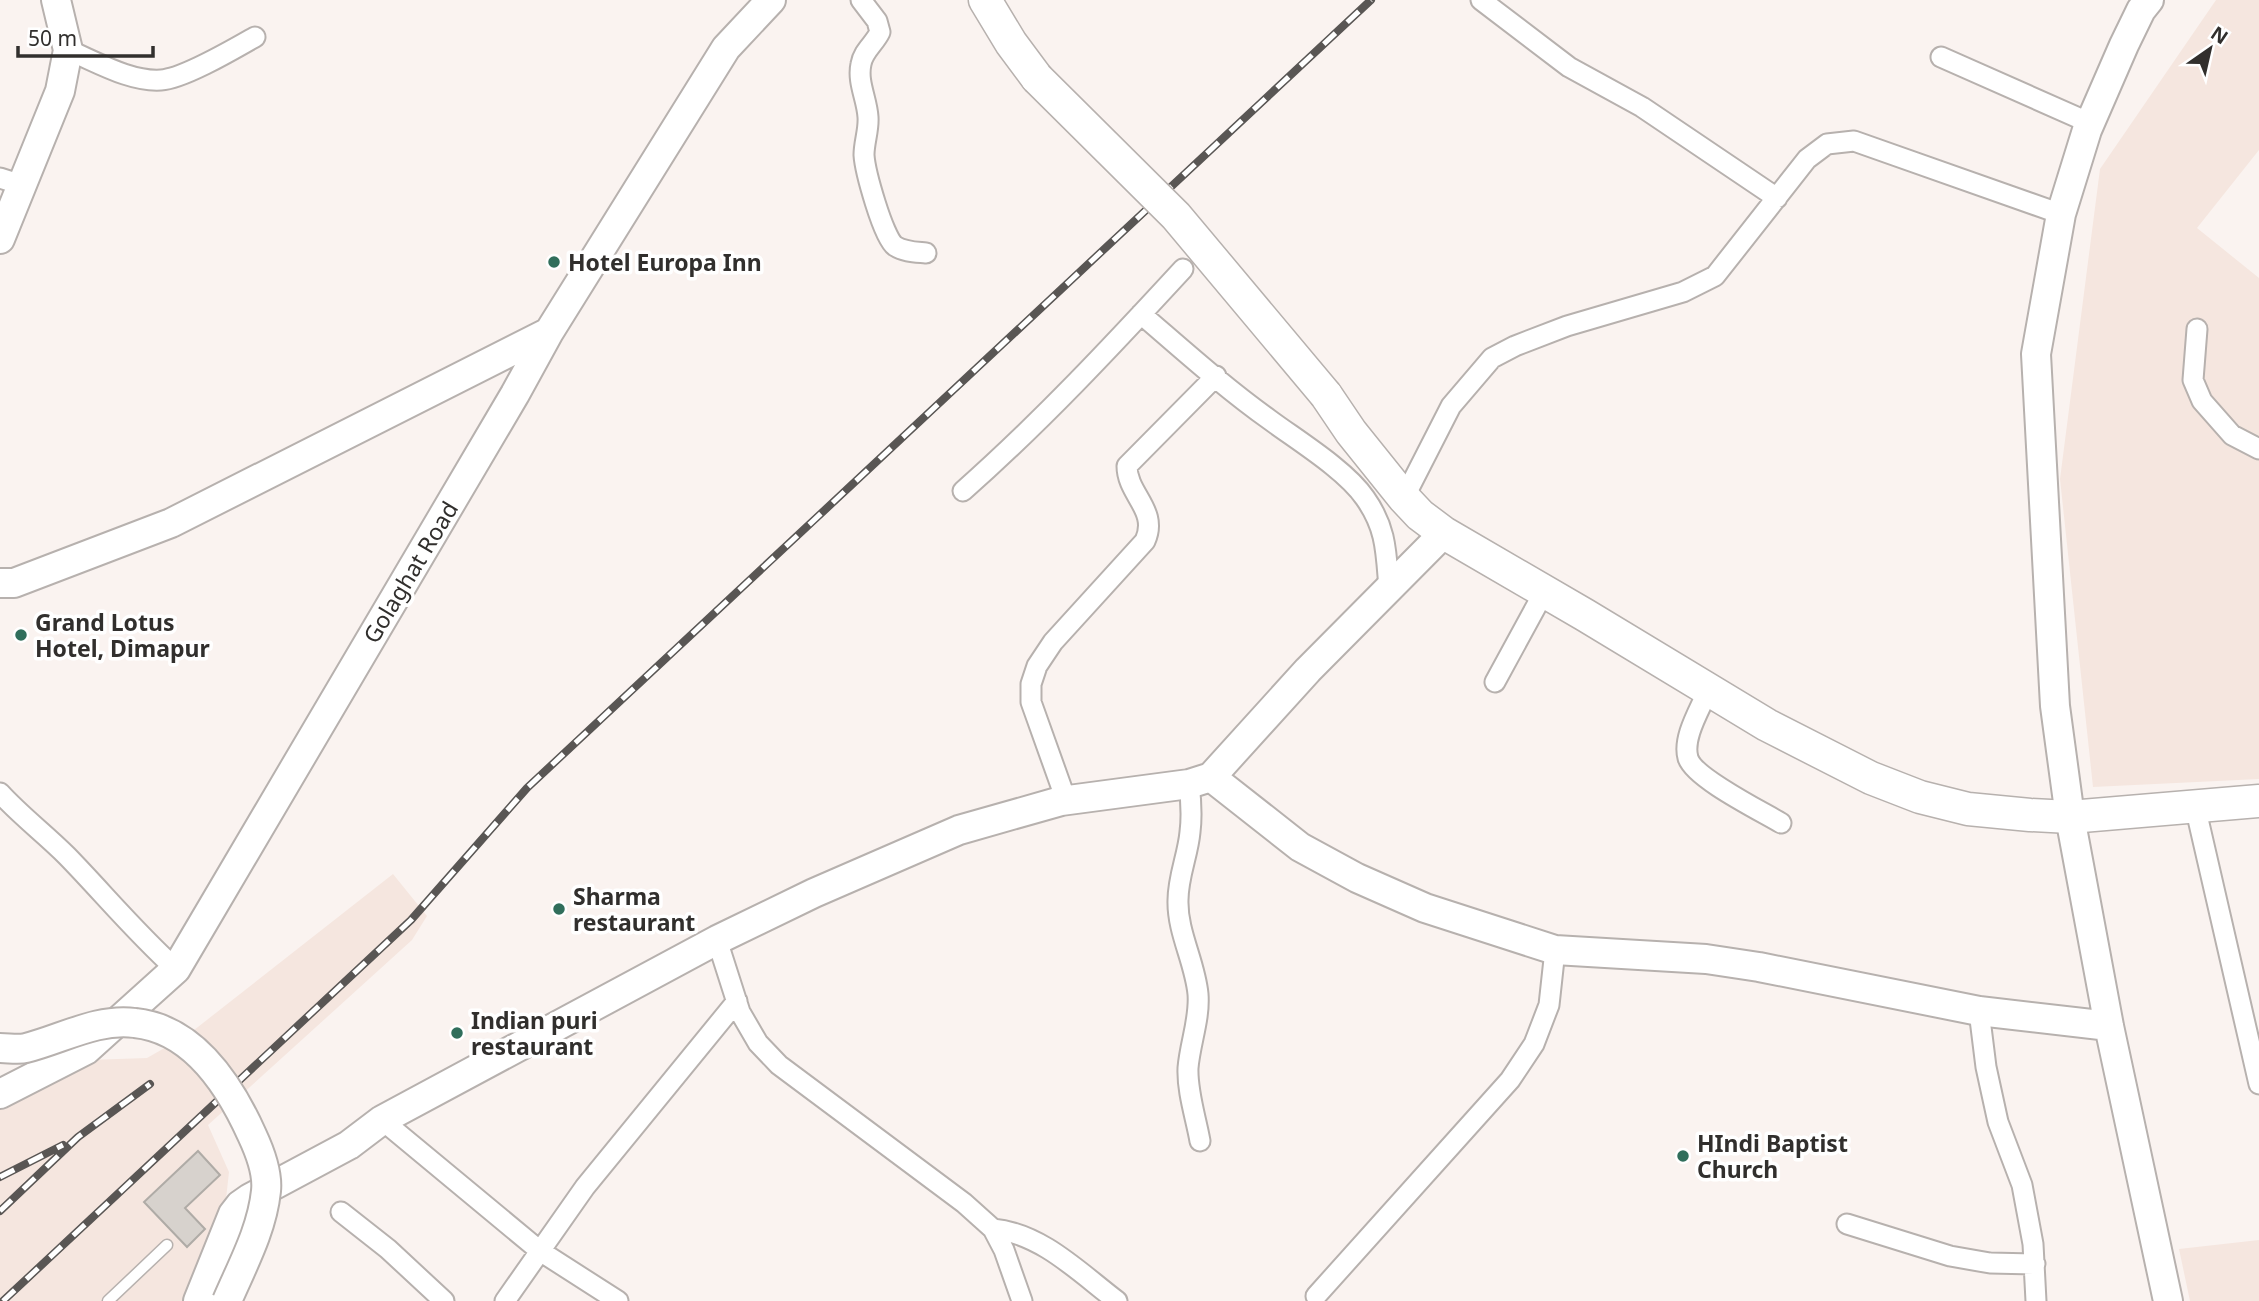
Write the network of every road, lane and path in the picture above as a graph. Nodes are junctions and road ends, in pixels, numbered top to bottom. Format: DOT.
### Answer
graph roads {
  1 [pos="56,0"];
  2 [pos="771,0"];
  3 [pos="861,0"];
  4 [pos="985,0"];
  5 [pos="1481,0"];
  6 [pos="2149,0"];
  7 [pos="255,37"];
  8 [pos="68,50"];
  9 [pos="1941,57"];
  10 [pos="2090,123"];
  11 [pos="11,181"];
  12 [pos="1777,198"];
  13 [pos="2061,214"];
  14 [pos="0,239"];
  15 [pos="926,253"];
  16 [pos="1182,269"];
  17 [pos="1141,314"];
  18 [pos="2197,329"];
  19 [pos="549,332"];
  20 [pos="1216,376"];
  21 [pos="2259,449"];
  22 [pos="963,491"];
  23 [pos="1404,498"];
  24 [pos="1444,533"];
  25 [pos="0,583"];
  26 [pos="1389,589"];
  27 [pos="1544,592"];
  28 [pos="1495,682"];
  29 [pos="1708,690"];
  30 [pos="1200,781"];
  31 [pos="0,793"];
  32 [pos="1066,800"];
  33 [pos="2259,801"];
  34 [pos="2194,806"];
  35 [pos="2070,817"];
  36 [pos="1781,823"];
  37 [pos="717,940"];
  38 [pos="1555,950"];
  39 [pos="176,969"];
  40 [pos="737,1001"];
  41 [pos="1979,1011"];
  42 [pos="2109,1026"];
  43 [pos="12,1048"];
  44 [pos="2256,1060"];
  45 [pos="0,1066"];
  46 [pos="2259,1084"];
  47 [pos="0,1094"];
  48 [pos="382,1120"];
  49 [pos="1200,1141"];
  50 [pos="341,1212"];
  51 [pos="1847,1224"];
  52 [pos="993,1229"];
  53 [pos="167,1245"];
  54 [pos="540,1251"];
  55 [pos="2035,1264"];
  56 [pos="1316,1296"];
  57 [pos="108,1301"];
  58 [pos="198,1301"];
  59 [pos="227,1301"];
  60 [pos="444,1301"];
  61 [pos="505,1301"];
  62 [pos="618,1301"];
  63 [pos="1022,1301"];
  64 [pos="1117,1301"];
  65 [pos="2036,1301"];
  66 [pos="2168,1301"];
  1 -- 8 [label="street"];
  2 -- 19 [label="street, Golaghat Road"];
  3 -- 15 [label="street"];
  4 -- 23 [label="main road, bridge"];
  5 -- 12 [label="street"];
  6 -- 10 [label="street"];
  7 -- 8 [label="street"];
  8 -- 11 [label="street"];
  9 -- 10 [label="street"];
  10 -- 13 [label="street"];
  11 -- 14 [label="street"];
  12 -- 13 [label="street"];
  12 -- 23 [label="street"];
  13 -- 35 [label="street"];
  16 -- 17 [label="street"];
  17 -- 20 [label="street"];
  17 -- 22 [label="street"];
  18 -- 21 [label="street"];
  19 -- 25 [label="street"];
  19 -- 39 [label="street, Golaghat Road"];
  20 -- 26 [label="street"];
  20 -- 32 [label="street"];
  23 -- 24 [label="main road"];
  24 -- 26 [label="street"];
  24 -- 27 [label="main road"];
  26 -- 30 [label="street"];
  27 -- 28 [label="street"];
  27 -- 29 [label="main road"];
  29 -- 35 [label="main road"];
  29 -- 36 [label="street"];
  30 -- 32 [label="street"];
  30 -- 38 [label="street"];
  30 -- 49 [label="street"];
  31 -- 39 [label="street"];
  32 -- 37 [label="street"];
  33 -- 34 [label="main road"];
  34 -- 35 [label="main road"];
  34 -- 44 [label="street"];
  35 -- 42 [label="street"];
  37 -- 40 [label="street"];
  37 -- 48 [label="street"];
  38 -- 41 [label="street"];
  38 -- 56 [label="street"];
  39 -- 47 [label="street, Golaghat Road"];
  40 -- 52 [label="street"];
  40 -- 54 [label="street"];
  41 -- 42 [label="street"];
  41 -- 55 [label="street"];
  42 -- 66 [label="street"];
  43 -- 45 [label="street"];
  43 -- 59 [label="street, bridge"];
  44 -- 46 [label="street"];
  48 -- 54 [label="street"];
  48 -- 58 [label="street"];
  50 -- 60 [label="street"];
  51 -- 55 [label="street"];
  52 -- 63 [label="street"];
  52 -- 64 [label="street"];
  53 -- 57 [label="lane"];
  54 -- 61 [label="street"];
  54 -- 62 [label="street"];
  55 -- 65 [label="street"];
}
